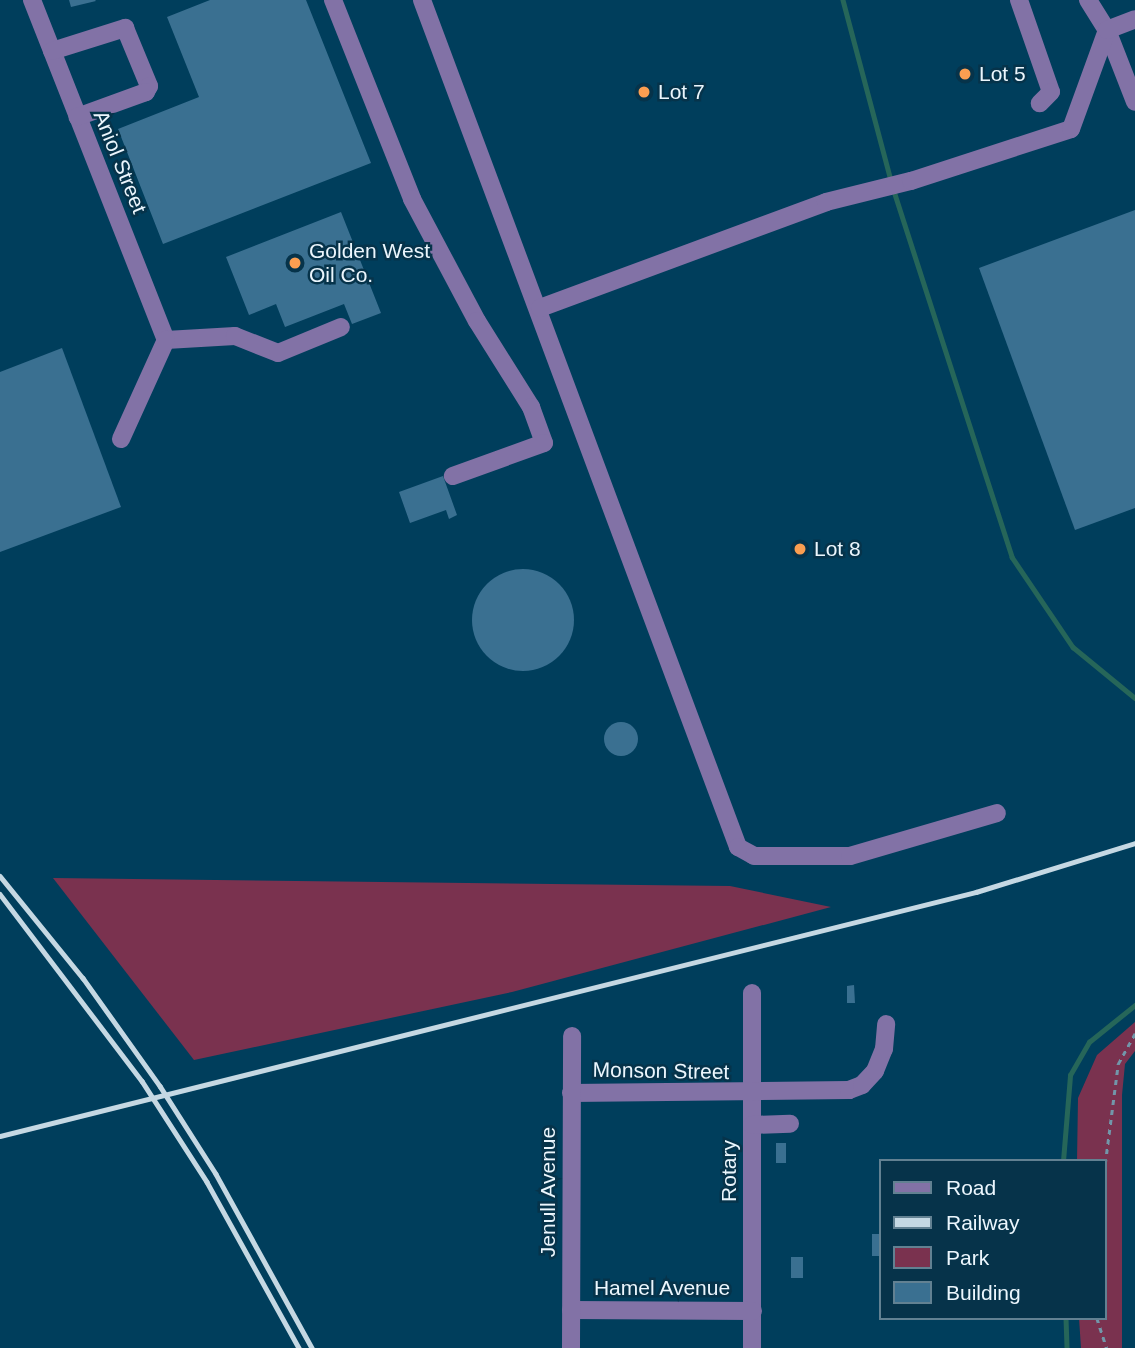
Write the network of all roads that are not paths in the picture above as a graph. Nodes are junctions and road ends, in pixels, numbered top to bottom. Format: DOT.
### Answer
graph roads {
  1 [pos="32,0"];
  2 [pos="334,0"];
  3 [pos="422,0"];
  4 [pos="1019,0"];
  5 [pos="1088,0"];
  6 [pos="1135,19"];
  7 [pos="1107,30"];
  8 [pos="52,51"];
  9 [pos="1135,102"];
  10 [pos="1040,103"];
  11 [pos="77,117"];
  12 [pos="540,308"];
  13 [pos="341,327"];
  14 [pos="166,340"];
  15 [pos="121,439"];
  16 [pos="453,476"];
  17 [pos="997,813"];
  18 [pos="751,993"];
  19 [pos="886,1024"];
  20 [pos="572,1036"];
  21 [pos="570,1093"];
  22 [pos="751,1094"];
  23 [pos="790,1124"];
  24 [pos="752,1125"];
  25 [pos="571,1310"];
  26 [pos="752,1311"];
  27 [pos="571,1348"];
  28 [pos="752,1348"];
  1 -- 8 [label="street, Aniol Street"];
  2 -- 16 [label="street"];
  3 -- 12 [label="street"];
  4 -- 10 [label="street"];
  5 -- 7 [label="street"];
  6 -- 7 [label="street"];
  7 -- 9 [label="street"];
  7 -- 12 [label="street"];
  8 -- 11 [label="street, Aniol Street"];
  8 -- 11 [label="street"];
  11 -- 14 [label="street, Aniol Street"];
  12 -- 17 [label="street"];
  13 -- 14 [label="street"];
  14 -- 15 [label="street"];
  18 -- 22 [label="street, Rotary"];
  19 -- 22 [label="street, Monson Street"];
  20 -- 21 [label="street, Jenull Avenue"];
  21 -- 22 [label="street, Monson Street"];
  21 -- 25 [label="street, Jenull Avenue"];
  22 -- 24 [label="street, Rotary"];
  23 -- 24 [label="street"];
  24 -- 26 [label="street, Rotary"];
  25 -- 26 [label="street, Hamel Avenue"];
  25 -- 27 [label="street, Jenull Avenue"];
  26 -- 28 [label="street, Rotary"];
}
